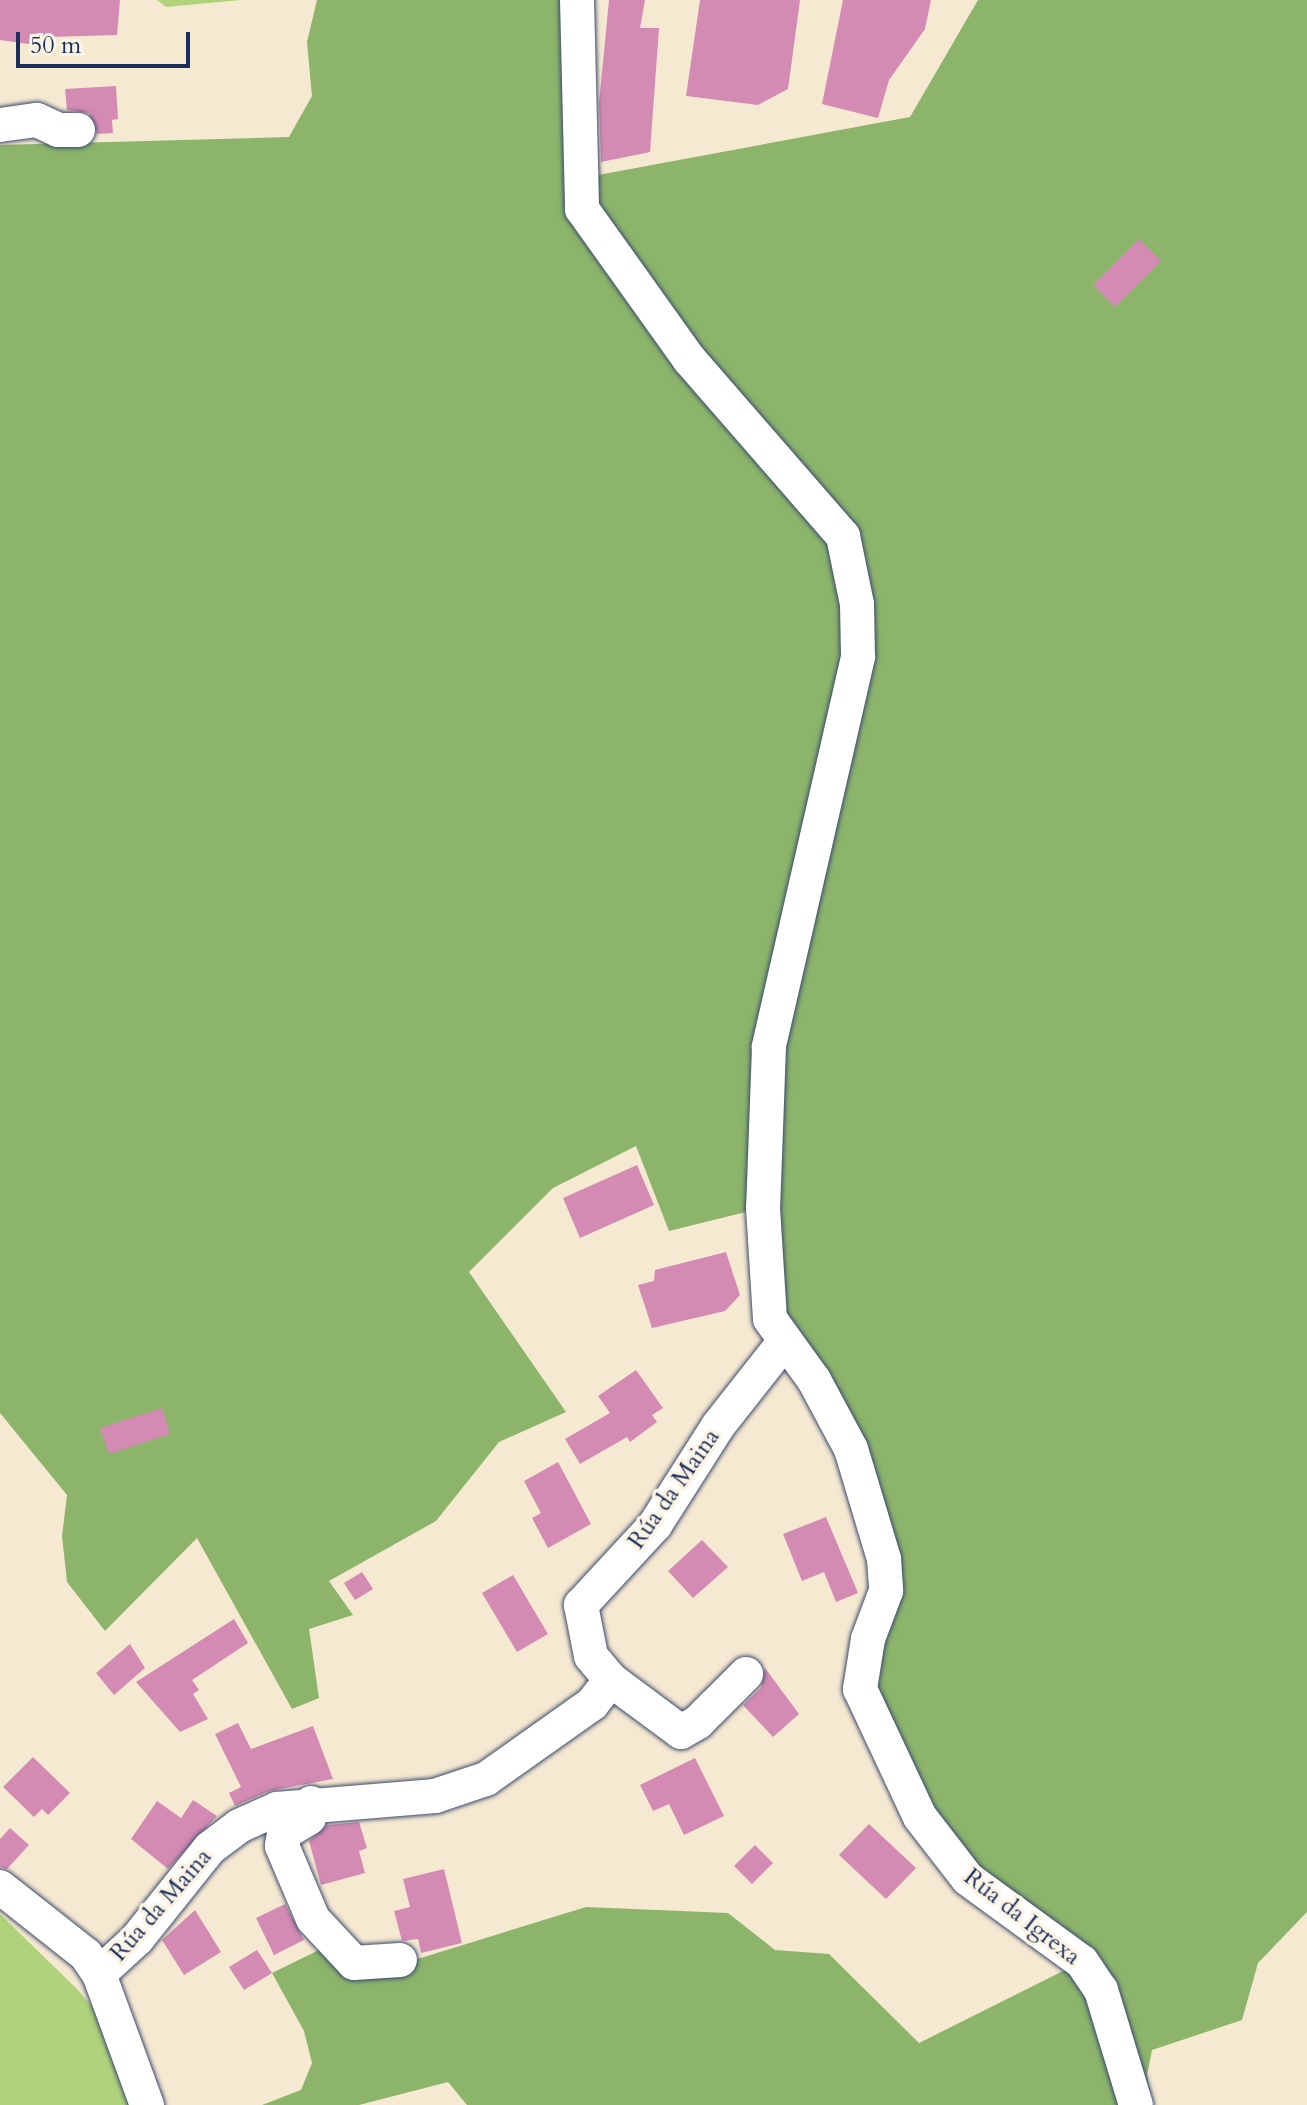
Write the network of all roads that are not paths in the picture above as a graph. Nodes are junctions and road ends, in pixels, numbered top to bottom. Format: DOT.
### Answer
graph roads {
  1 [pos="577,0"];
  2 [pos="0,125"];
  3 [pos="78,130"];
  4 [pos="784,1342"];
  5 [pos="746,1674"];
  6 [pos="611,1680"];
  7 [pos="311,1803"];
  8 [pos="0,1887"];
  9 [pos="400,1960"];
  10 [pos="99,1974"];
  11 [pos="147,2105"];
  12 [pos="1136,2105"];
  1 -- 4 [label="street, Rúa da Igrexa"];
  2 -- 3 [label="street"];
  4 -- 6 [label="street, Rúa da Maina"];
  4 -- 12 [label="street, Rúa da Igrexa"];
  5 -- 6 [label="street, Rúa da Maina"];
  6 -- 7 [label="street, Rúa da Maina"];
  7 -- 9 [label="street"];
  7 -- 10 [label="street, Rúa da Maina"];
  8 -- 10 [label="street"];
  10 -- 11 [label="street"];
}
